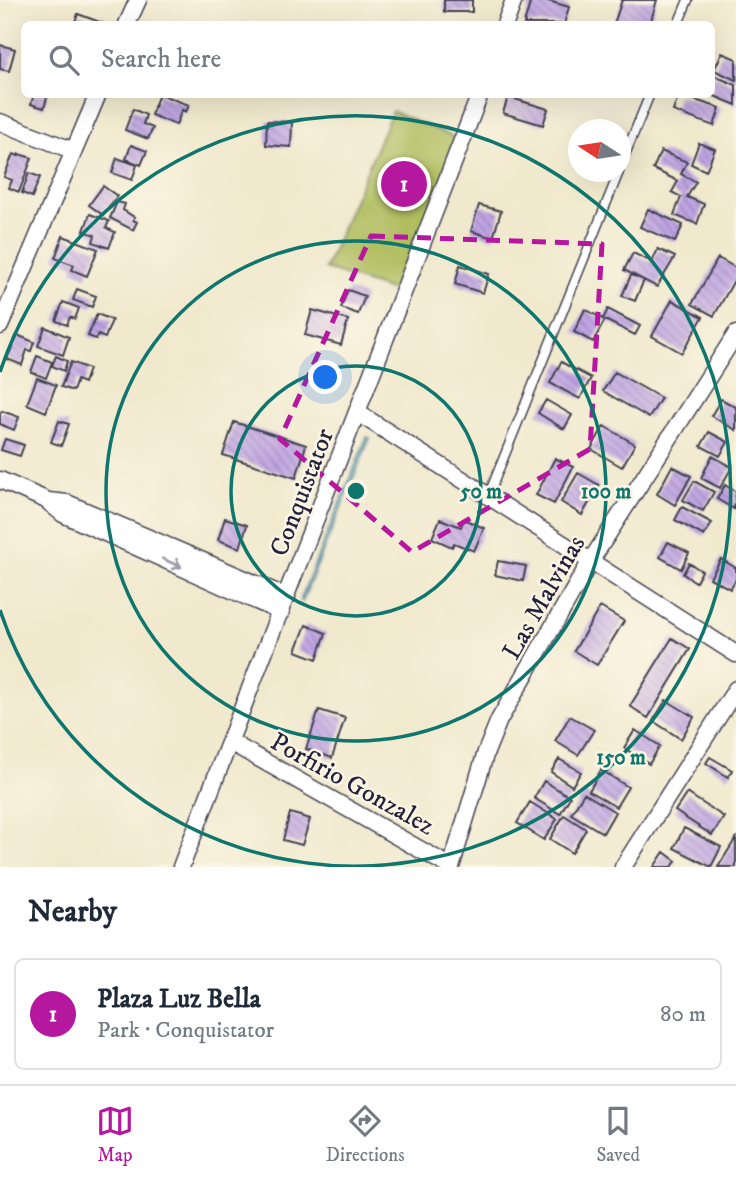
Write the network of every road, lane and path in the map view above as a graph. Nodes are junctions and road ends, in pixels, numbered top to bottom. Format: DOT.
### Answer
graph roads {
  1 [pos="138,0"];
  2 [pos="514,0"];
  3 [pos="688,0"];
  4 [pos="128,21"];
  5 [pos="506,21"];
  6 [pos="679,21"];
  7 [pos="96,98"];
  8 [pos="478,98"];
  9 [pos="648,98"];
  10 [pos="0,122"];
  11 [pos="631,141"];
  12 [pos="74,151"];
  13 [pos="615,182"];
  14 [pos="0,326"];
  15 [pos="736,334"];
  16 [pos="358,413"];
  17 [pos="0,480"];
  18 [pos="489,494"];
  19 [pos="590,562"];
  20 [pos="284,604"];
  21 [pos="736,654"];
  22 [pos="736,689"];
  23 [pos="230,742"];
  24 [pos="181,867"];
  25 [pos="451,867"];
  26 [pos="623,867"];
  1 -- 4 [label="street"];
  2 -- 5 [label="street"];
  3 -- 6 [label="lane"];
  7 -- 12 [label="street"];
  8 -- 16 [label="street, Conquistator"];
  9 -- 11 [label="lane"];
  10 -- 12 [label="street"];
  12 -- 14 [label="street"];
  13 -- 18 [label="lane"];
  15 -- 19 [label="street, Las Malvinas"];
  16 -- 18 [label="street"];
  16 -- 20 [label="street, Conquistator"];
  17 -- 20 [label="street"];
  18 -- 19 [label="street"];
  19 -- 21 [label="street"];
  19 -- 25 [label="street, Las Malvinas"];
  20 -- 23 [label="street, Conquistator"];
  22 -- 26 [label="street"];
  23 -- 24 [label="street, Conquistator"];
  23 -- 25 [label="street, Porfirio Gonzalez"];
}
